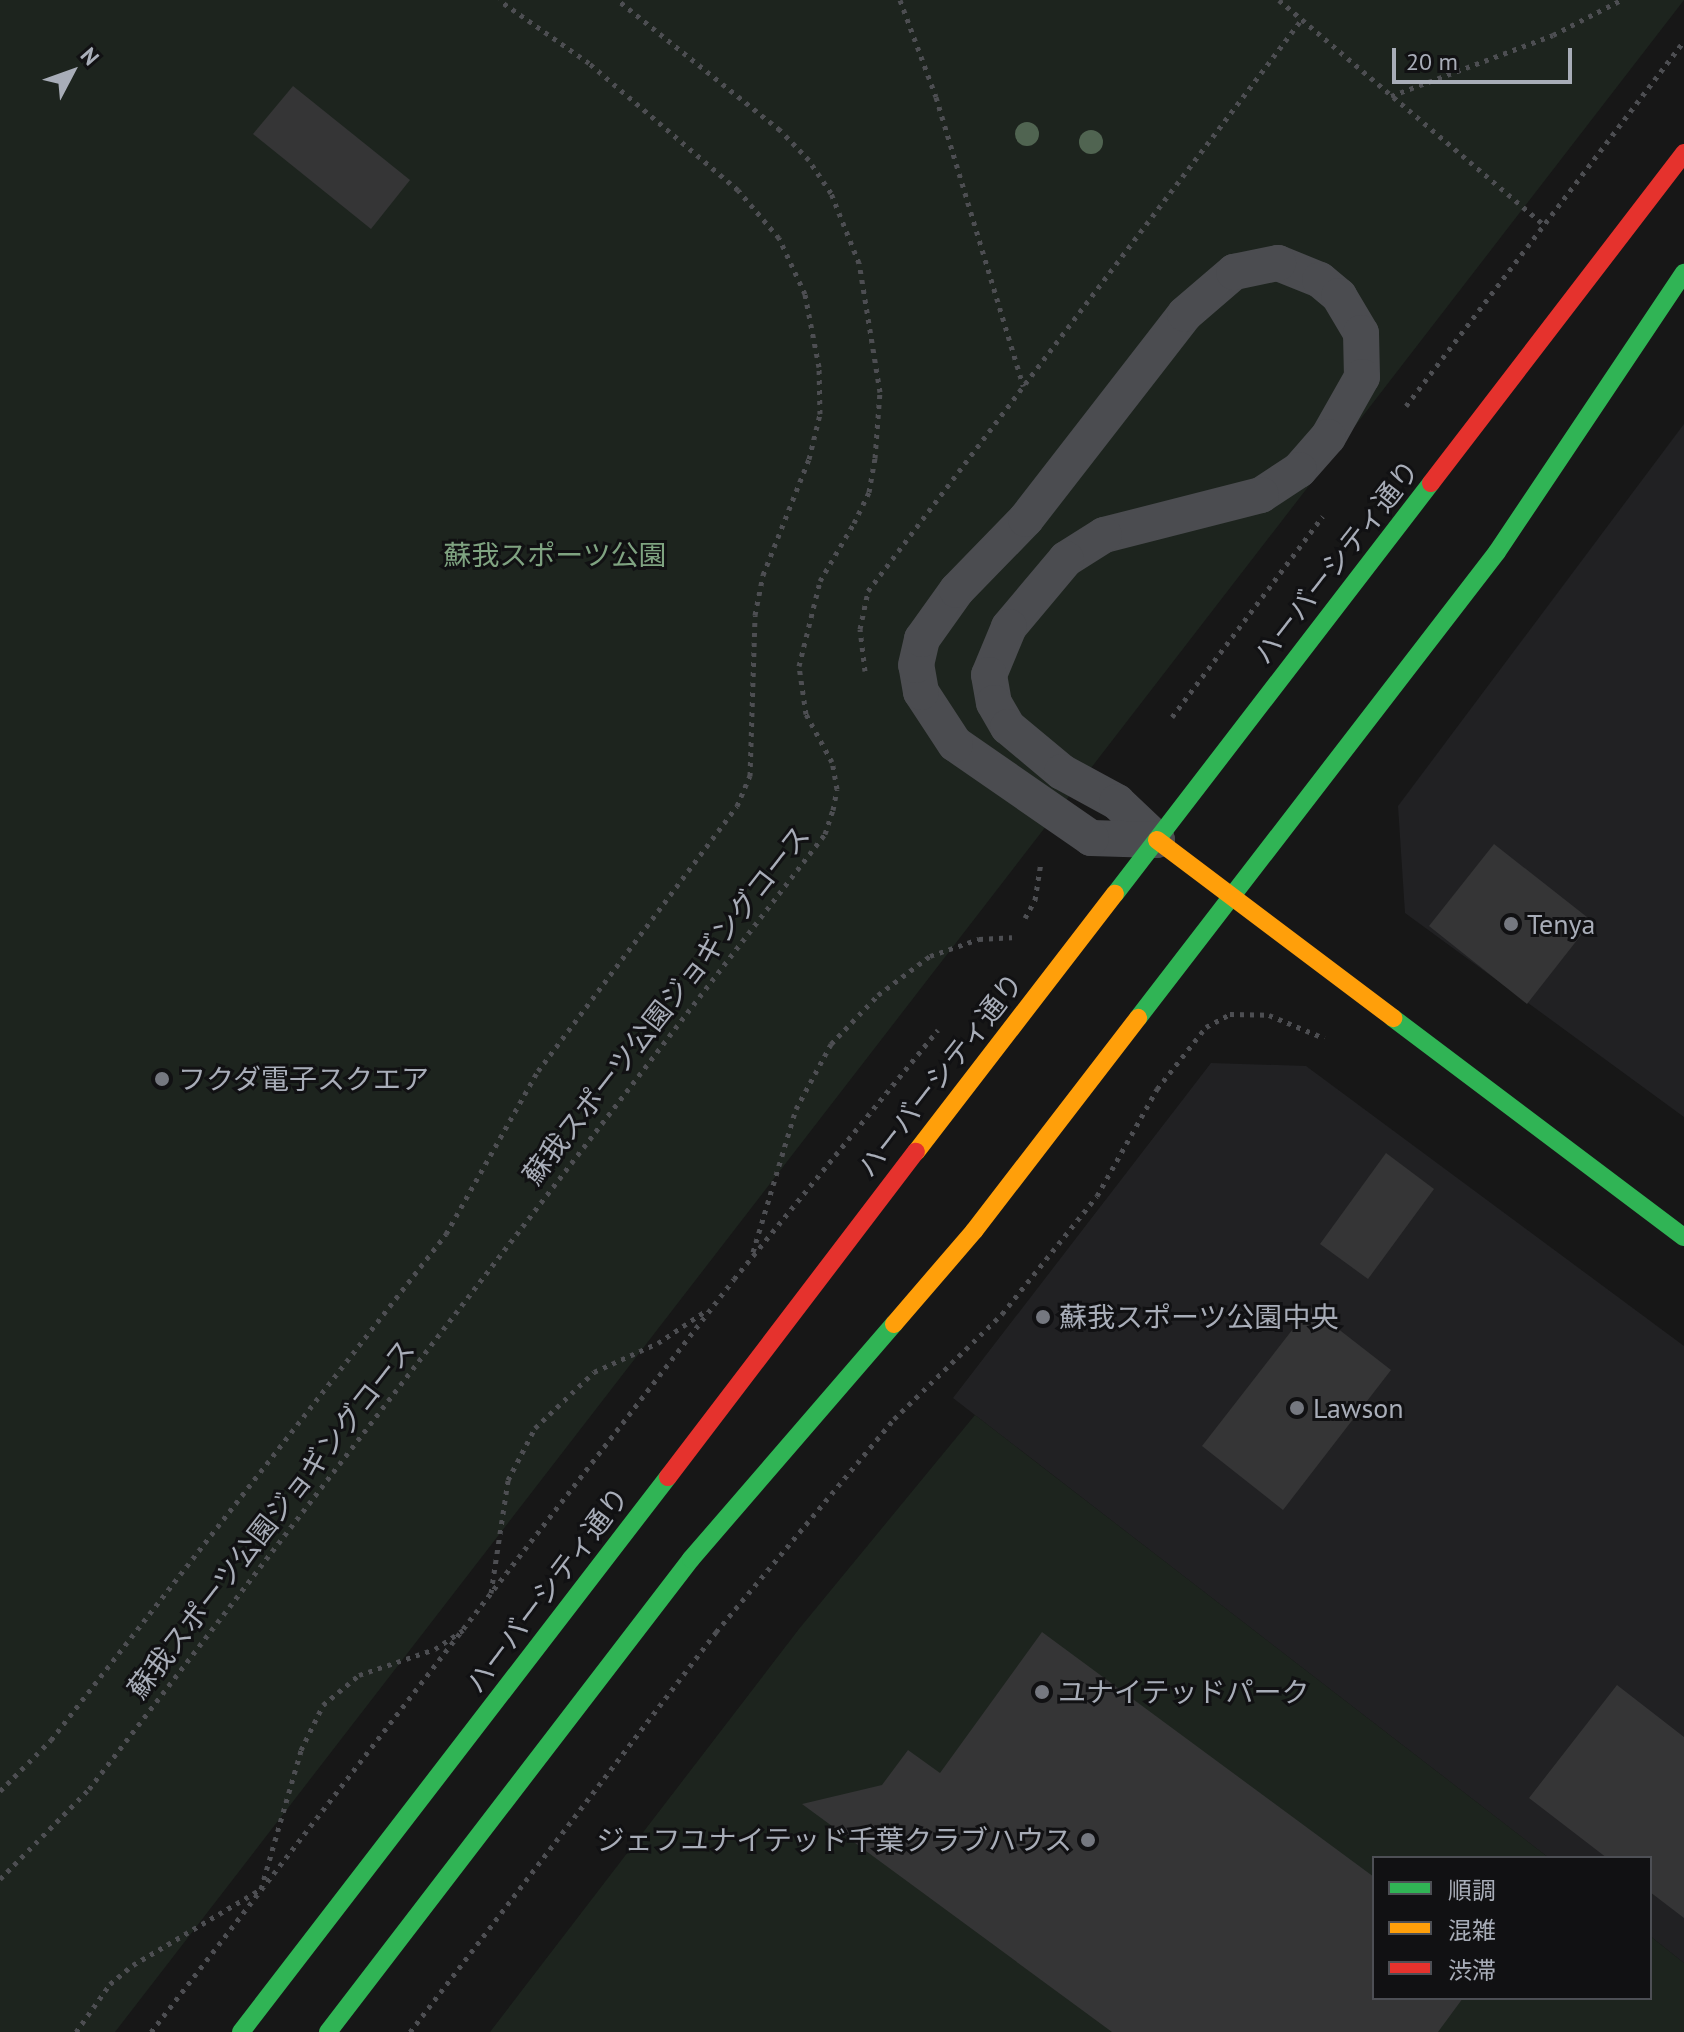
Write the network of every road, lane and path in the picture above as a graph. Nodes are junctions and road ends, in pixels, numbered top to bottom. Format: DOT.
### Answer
graph roads {
  1 [pos="499,0"];
  2 [pos="618,0"];
  3 [pos="900,0"];
  4 [pos="1279,0"];
  5 [pos="1621,0"];
  6 [pos="1302,19"];
  7 [pos="1684,41"];
  8 [pos="1390,97"];
  9 [pos="1684,153"];
  10 [pos="1543,224"];
  11 [pos="1684,273"];
  12 [pos="1024,387"];
  13 [pos="1400,414"];
  14 [pos="1334,502"];
  15 [pos="868,678"];
  16 [pos="1172,717"];
  17 [pos="1157,840"];
  18 [pos="1041,857"];
  19 [pos="1231,896"];
  20 [pos="1013,937"];
  21 [pos="1003,949"];
  22 [pos="944,1023"];
  23 [pos="1329,1041"];
  24 [pos="1684,1237"];
  25 [pos="734,1279"];
  26 [pos="481,1611"];
  27 [pos="0,1791"];
  28 [pos="0,1879"];
  29 [pos="261,1889"];
  30 [pos="76,2032"];
  31 [pos="151,2032"];
  32 [pos="241,2032"];
  33 [pos="328,2032"];
  34 [pos="410,2032"];
  1 -- 27 [label="path"];
  2 -- 28 [label="path, 蘇我スポーツ公園ジョギングコース"];
  3 -- 12 [label="path"];
  4 -- 6 [label="path"];
  5 -- 8 [label="path"];
  6 -- 8 [label="path"];
  6 -- 12 [label="path"];
  7 -- 10 [label="path"];
  8 -- 10 [label="path"];
  9 -- 17 [label="street, ハーバーシティ通り"];
  10 -- 13 [label="path"];
  11 -- 19 [label="street"];
  12 -- 15 [label="path"];
  14 -- 16 [label="path"];
  17 -- 17 [label="lane"];
  17 -- 19 [label="street"];
  17 -- 32 [label="street, ハーバーシティ通り"];
  18 -- 20 [label="path"];
  19 -- 24 [label="street"];
  19 -- 33 [label="street"];
  20 -- 21 [label="path"];
  20 -- 25 [label="path"];
  22 -- 25 [label="path"];
  23 -- 34 [label="path"];
  25 -- 26 [label="path"];
  25 -- 26 [label="path"];
  26 -- 29 [label="path"];
  26 -- 29 [label="path"];
  29 -- 30 [label="path"];
  29 -- 31 [label="path"];
}
